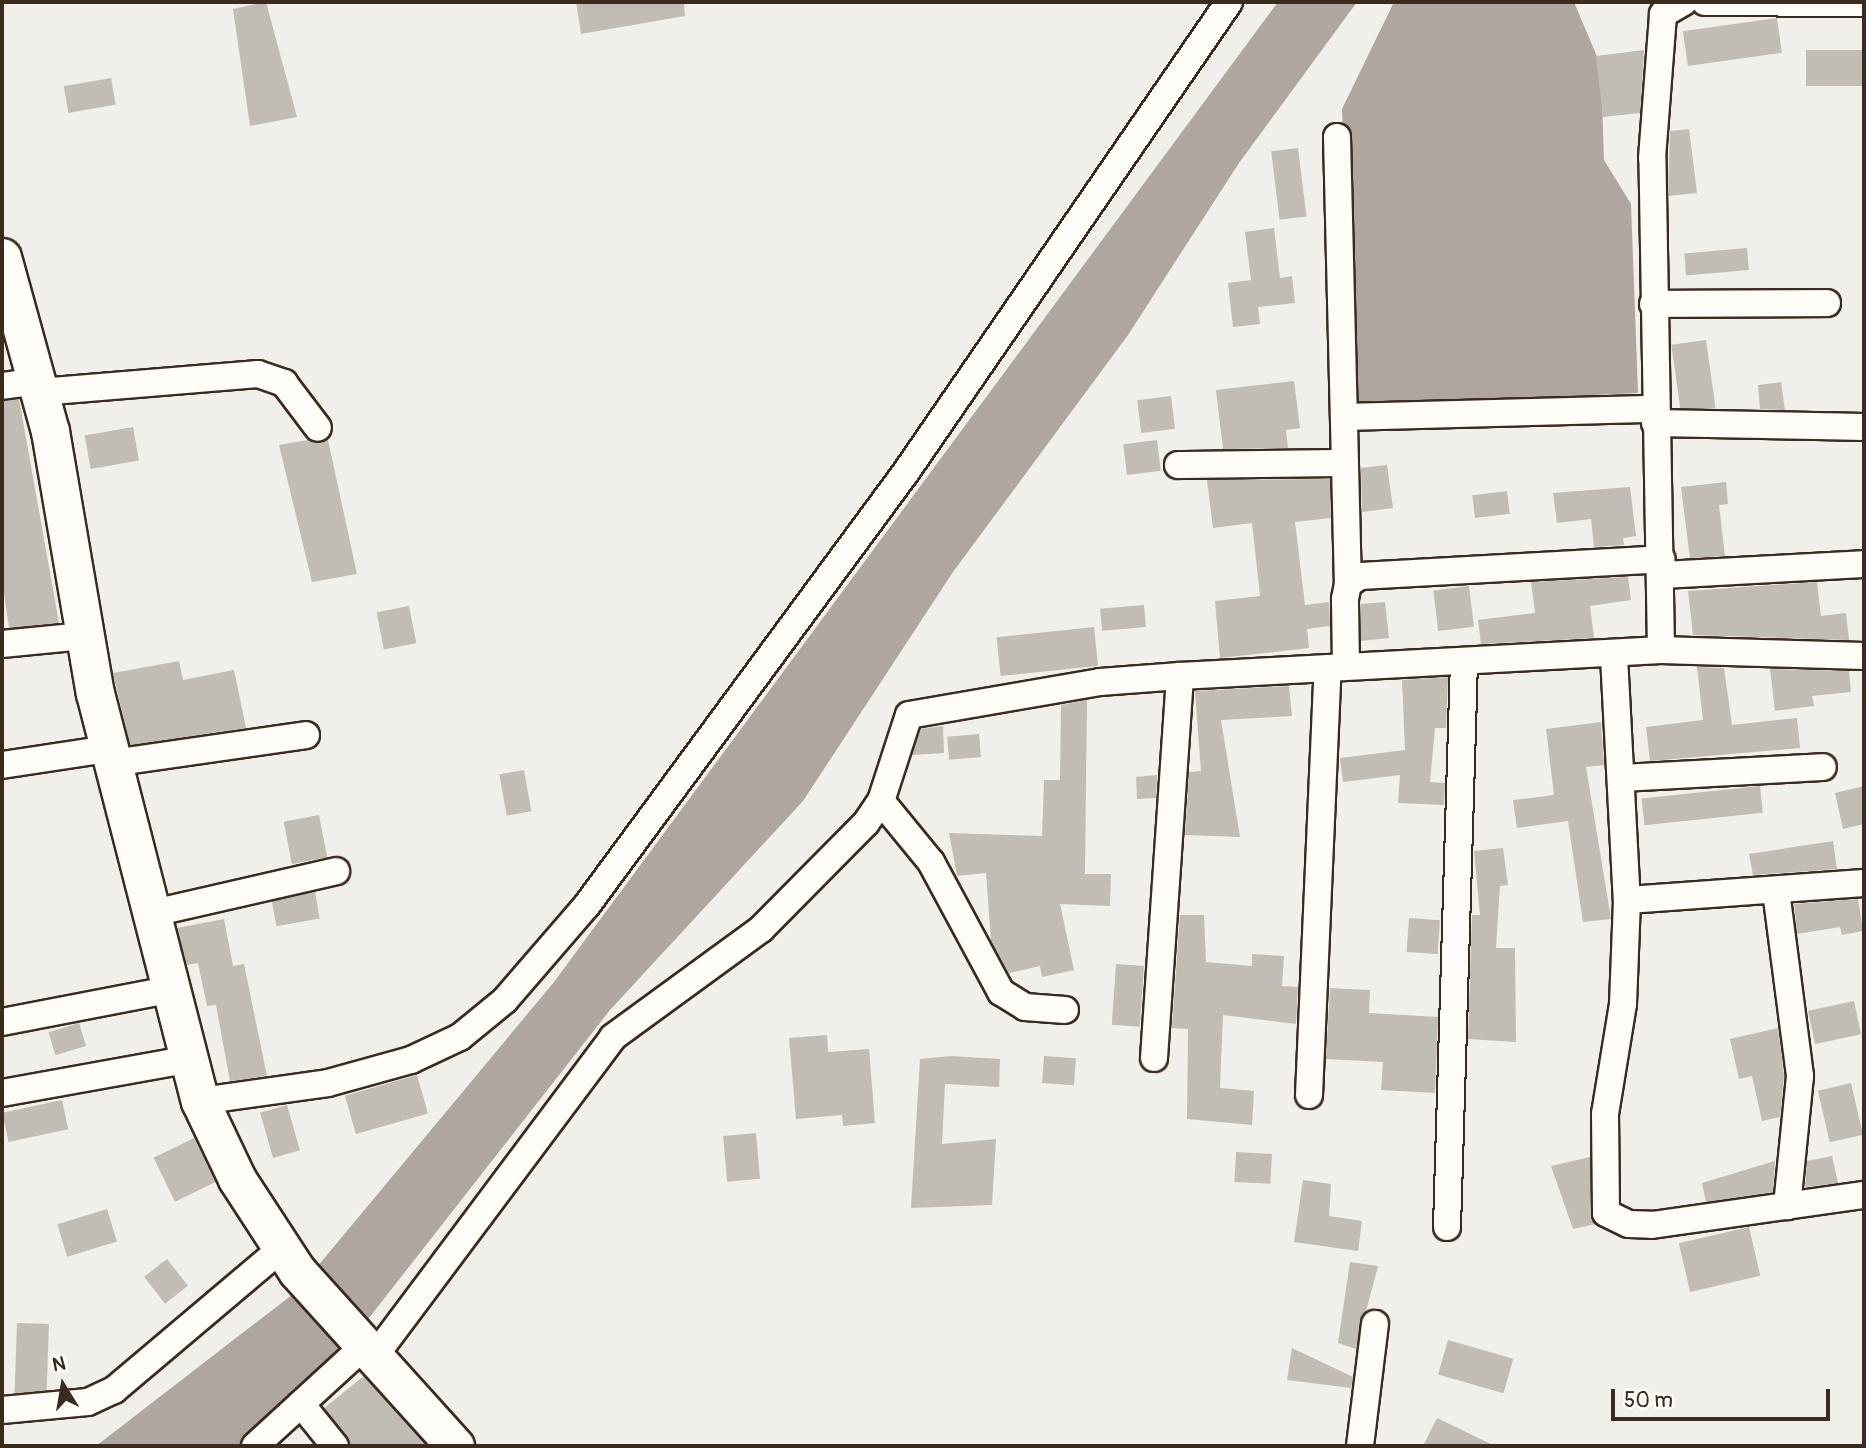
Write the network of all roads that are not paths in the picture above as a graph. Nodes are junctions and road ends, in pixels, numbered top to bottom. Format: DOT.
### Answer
graph roads {
  1 [pos="1229,2"];
  2 [pos="1705,2"];
  3 [pos="1864,3"];
  4 [pos="1669,6"];
  5 [pos="1337,137"];
  6 [pos="2,257"];
  7 [pos="1828,303"];
  8 [pos="1653,304"];
  9 [pos="26,386"];
  10 [pos="1655,416"];
  11 [pos="1343,417"];
  12 [pos="1864,427"];
  13 [pos="318,428"];
  14 [pos="1345,463"];
  15 [pos="1178,465"];
  16 [pos="1864,564"];
  17 [pos="1662,567"];
  18 [pos="1348,584"];
  19 [pos="84,636"];
  20 [pos="2,644"];
  21 [pos="1661,650"];
  22 [pos="1614,656"];
  23 [pos="1864,656"];
  24 [pos="1464,662"];
  25 [pos="1337,667"];
  26 [pos="1180,676"];
  27 [pos="306,736"];
  28 [pos="110,756"];
  29 [pos="2,765"];
  30 [pos="1823,767"];
  31 [pos="1621,778"];
  32 [pos="881,801"];
  33 [pos="335,871"];
  34 [pos="1864,883"];
  35 [pos="1776,891"];
  36 [pos="1627,900"];
  37 [pos="149,914"];
  38 [pos="168,990"];
  39 [pos="1065,1010"];
  40 [pos="2,1022"];
  41 [pos="1154,1058"];
  42 [pos="186,1060"];
  43 [pos="2,1093"];
  44 [pos="1309,1095"];
  45 [pos="200,1101"];
  46 [pos="1864,1195"];
  47 [pos="1787,1206"];
  48 [pos="1447,1227"];
  49 [pos="289,1260"];
  50 [pos="1374,1324"];
  51 [pos="361,1345"];
  52 [pos="301,1404"];
  53 [pos="2,1410"];
  54 [pos="255,1446"];
  55 [pos="335,1446"];
  56 [pos="455,1446"];
  57 [pos="1360,1446"];
  1 -- 45 [label="street"];
  2 -- 3 [label="street"];
  4 -- 8 [label="street"];
  5 -- 11 [label="street"];
  6 -- 9 [label="street"];
  7 -- 8 [label="street"];
  8 -- 10 [label="street"];
  9 -- 13 [label="street"];
  9 -- 19 [label="street"];
  10 -- 11 [label="street"];
  10 -- 12 [label="street"];
  10 -- 17 [label="street"];
  11 -- 14 [label="street"];
  14 -- 15 [label="street"];
  14 -- 18 [label="street"];
  16 -- 17 [label="street"];
  17 -- 18 [label="street"];
  17 -- 21 [label="street"];
  18 -- 25 [label="street"];
  19 -- 20 [label="street"];
  19 -- 28 [label="street"];
  21 -- 22 [label="street"];
  21 -- 23 [label="street"];
  22 -- 24 [label="street"];
  22 -- 31 [label="street"];
  24 -- 25 [label="street"];
  24 -- 48 [label="street"];
  25 -- 26 [label="street"];
  25 -- 44 [label="street"];
  26 -- 32 [label="street"];
  26 -- 41 [label="street"];
  27 -- 28 [label="street"];
  28 -- 29 [label="street"];
  28 -- 37 [label="street"];
  30 -- 31 [label="street"];
  31 -- 36 [label="street"];
  32 -- 39 [label="street"];
  32 -- 51 [label="street"];
  33 -- 37 [label="street"];
  34 -- 35 [label="street"];
  35 -- 36 [label="street"];
  35 -- 47 [label="street"];
  36 -- 47 [label="street"];
  37 -- 38 [label="street"];
  38 -- 40 [label="street"];
  38 -- 42 [label="street"];
  42 -- 43 [label="street"];
  42 -- 45 [label="street"];
  45 -- 49 [label="street"];
  46 -- 47 [label="street"];
  49 -- 51 [label="street"];
  49 -- 53 [label="street"];
  50 -- 57 [label="street"];
  51 -- 52 [label="street"];
  51 -- 56 [label="street"];
  52 -- 54 [label="street"];
  52 -- 55 [label="street"];
}
